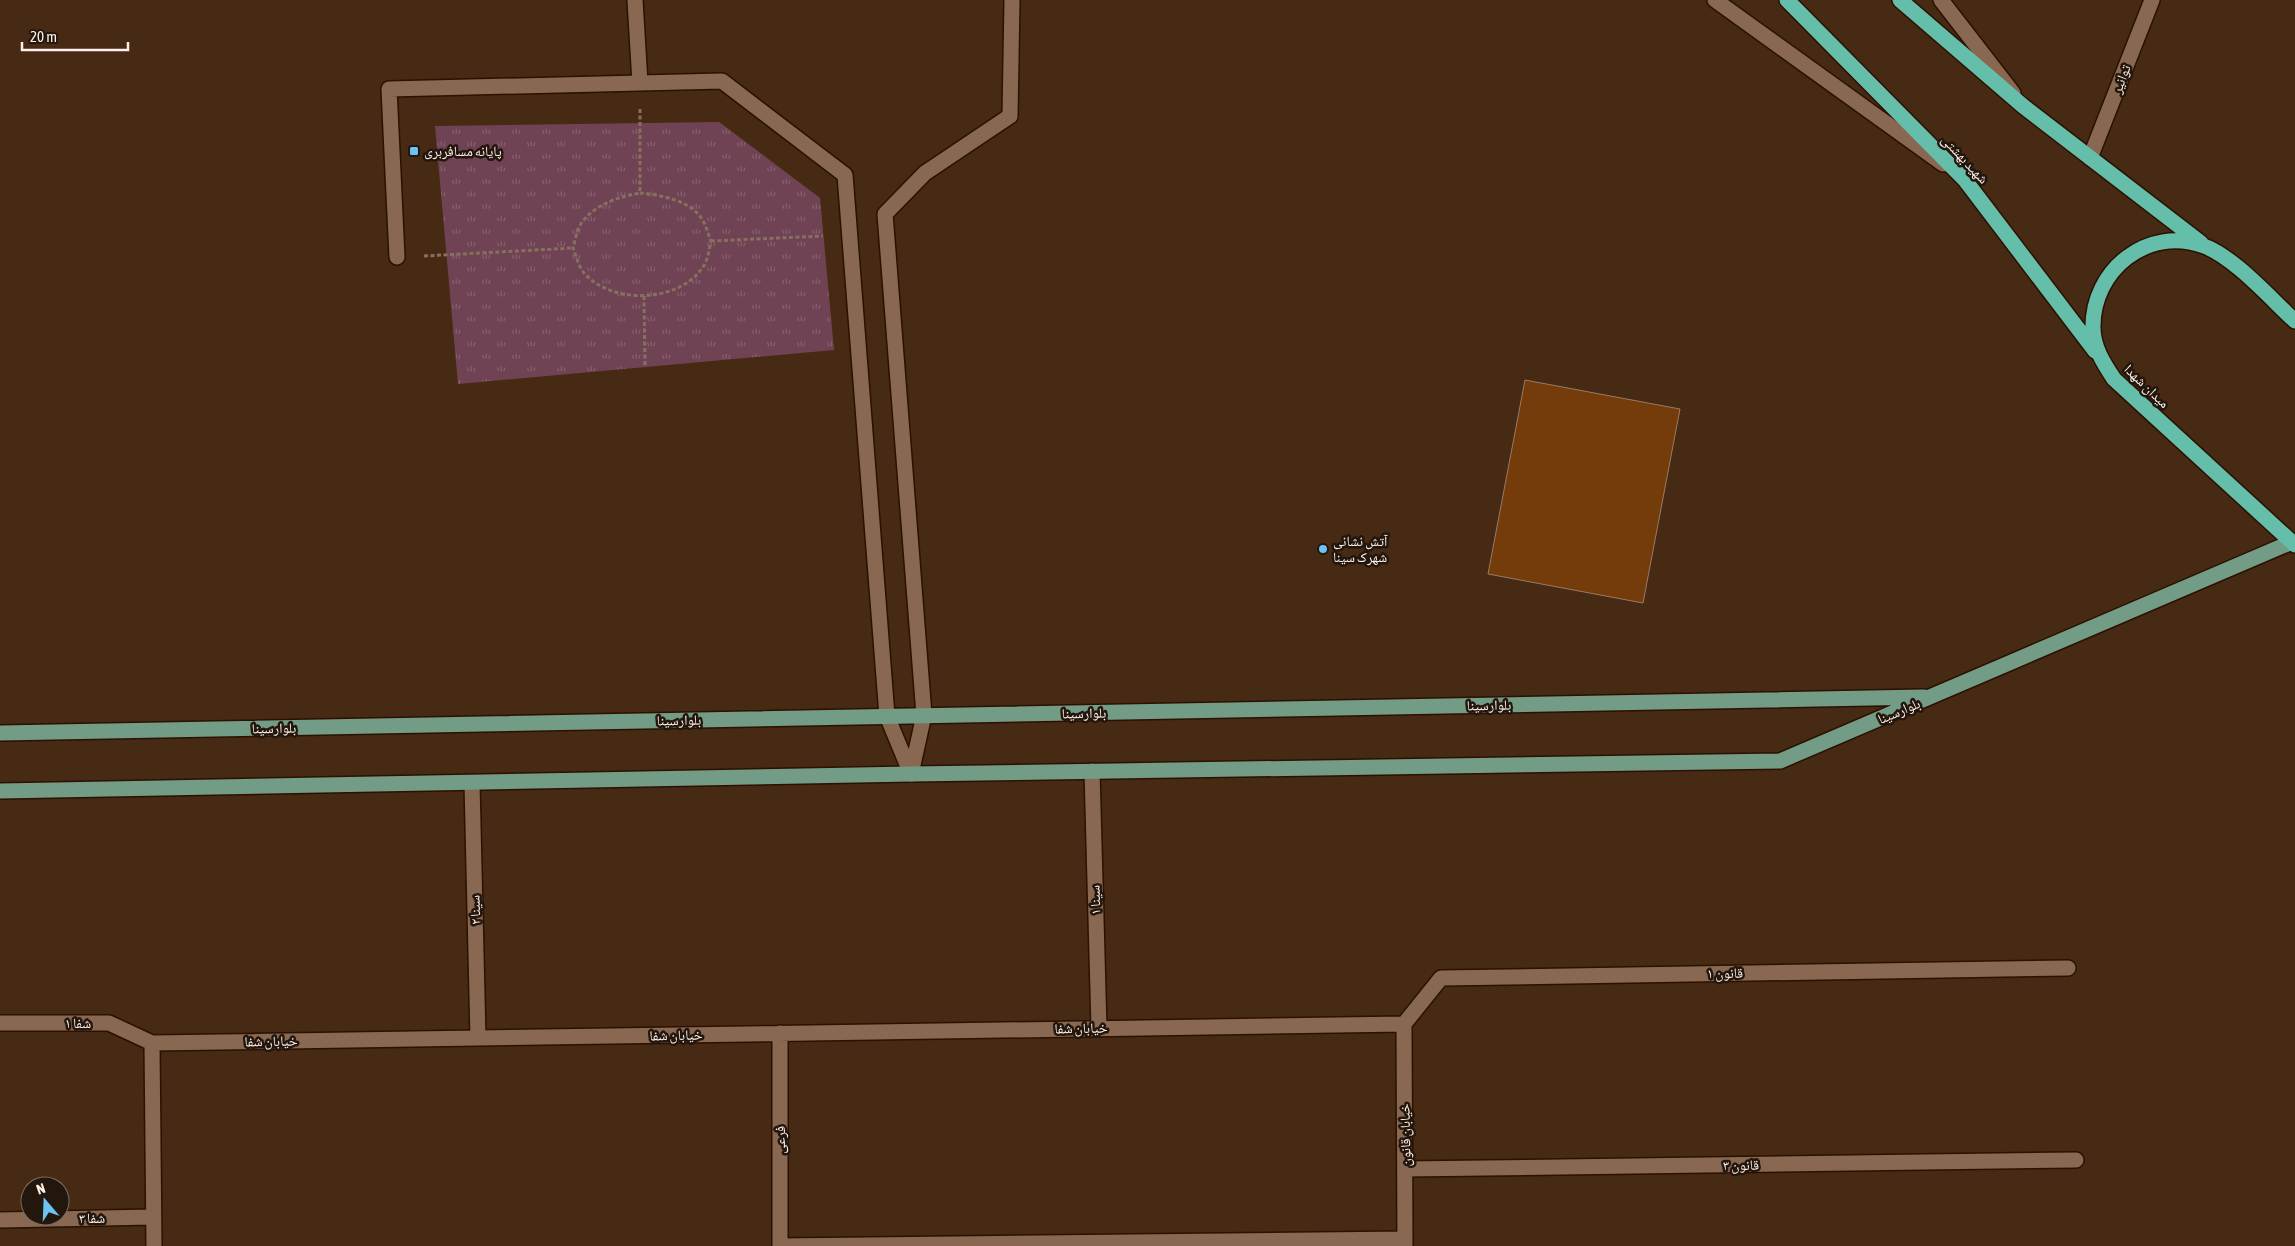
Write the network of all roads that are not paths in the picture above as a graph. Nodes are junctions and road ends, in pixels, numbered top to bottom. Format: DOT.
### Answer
graph roads {
  1 [pos="635,0"];
  2 [pos="1012,0"];
  3 [pos="1714,0"];
  4 [pos="1787,0"];
  5 [pos="1900,0"];
  6 [pos="1941,0"];
  7 [pos="2152,0"];
  8 [pos="640,83"];
  9 [pos="2023,106"];
  10 [pos="2090,158"];
  11 [pos="1965,180"];
  12 [pos="2205,246"];
  13 [pos="397,257"];
  14 [pos="2295,321"];
  15 [pos="2099,357"];
  16 [pos="2294,544"];
  17 [pos="1933,697"];
  18 [pos="887,716"];
  19 [pos="924,716"];
  20 [pos="0,733"];
  21 [pos="1092,771"];
  22 [pos="911,774"];
  23 [pos="472,783"];
  24 [pos="0,791"];
  25 [pos="2068,968"];
  26 [pos="0,1023"];
  27 [pos="1404,1024"];
  28 [pos="1099,1028"];
  29 [pos="780,1033"];
  30 [pos="478,1038"];
  31 [pos="152,1043"];
  32 [pos="2076,1160"];
  33 [pos="1405,1169"];
  34 [pos="153,1217"];
  35 [pos="0,1220"];
  36 [pos="1405,1242"];
  37 [pos="154,1246"];
  38 [pos="781,1246"];
  1 -- 8 [label="street"];
  2 -- 19 [label="street"];
  3 -- 11 [label="street"];
  4 -- 11 [label="highway, شهید بهشتی"];
  5 -- 9 [label="highway"];
  6 -- 9 [label="street"];
  7 -- 10 [label="street, توانیر"];
  8 -- 13 [label="street"];
  8 -- 18 [label="street"];
  9 -- 10 [label="highway"];
  10 -- 12 [label="highway"];
  11 -- 15 [label="highway, شهید بهشتی"];
  12 -- 14 [label="highway, میدان شهدا"];
  12 -- 15 [label="highway, میدان شهدا"];
  15 -- 16 [label="highway, میدان شهدا"];
  16 -- 17 [label="main road"];
  17 -- 19 [label="main road, بلوارسینا"];
  17 -- 21 [label="main road, بلوارسینا"];
  18 -- 19 [label="main road, بلوارسینا"];
  18 -- 20 [label="main road, بلوارسینا"];
  18 -- 22 [label="street"];
  19 -- 22 [label="street"];
  21 -- 22 [label="main road, بلوارسینا"];
  21 -- 28 [label="street, سینا ۱"];
  22 -- 23 [label="main road, بلوارسینا"];
  23 -- 24 [label="main road, بلوارسینا"];
  23 -- 30 [label="street, سینا ۲"];
  25 -- 27 [label="street, قانون ۱"];
  26 -- 31 [label="street, شفا ۱"];
  27 -- 28 [label="street, خیابان شفا"];
  27 -- 33 [label="street, خیابان قانون"];
  28 -- 29 [label="street, خیابان شفا"];
  29 -- 30 [label="street, خیابان شفا"];
  29 -- 38 [label="street, فرعی"];
  30 -- 31 [label="street, خیابان شفا"];
  31 -- 34 [label="street"];
  32 -- 33 [label="street, قانون ۳"];
  33 -- 36 [label="street, خیابان قانون"];
  34 -- 35 [label="street, شفا ۳"];
  34 -- 37 [label="street"];
  36 -- 38 [label="street"];
}
